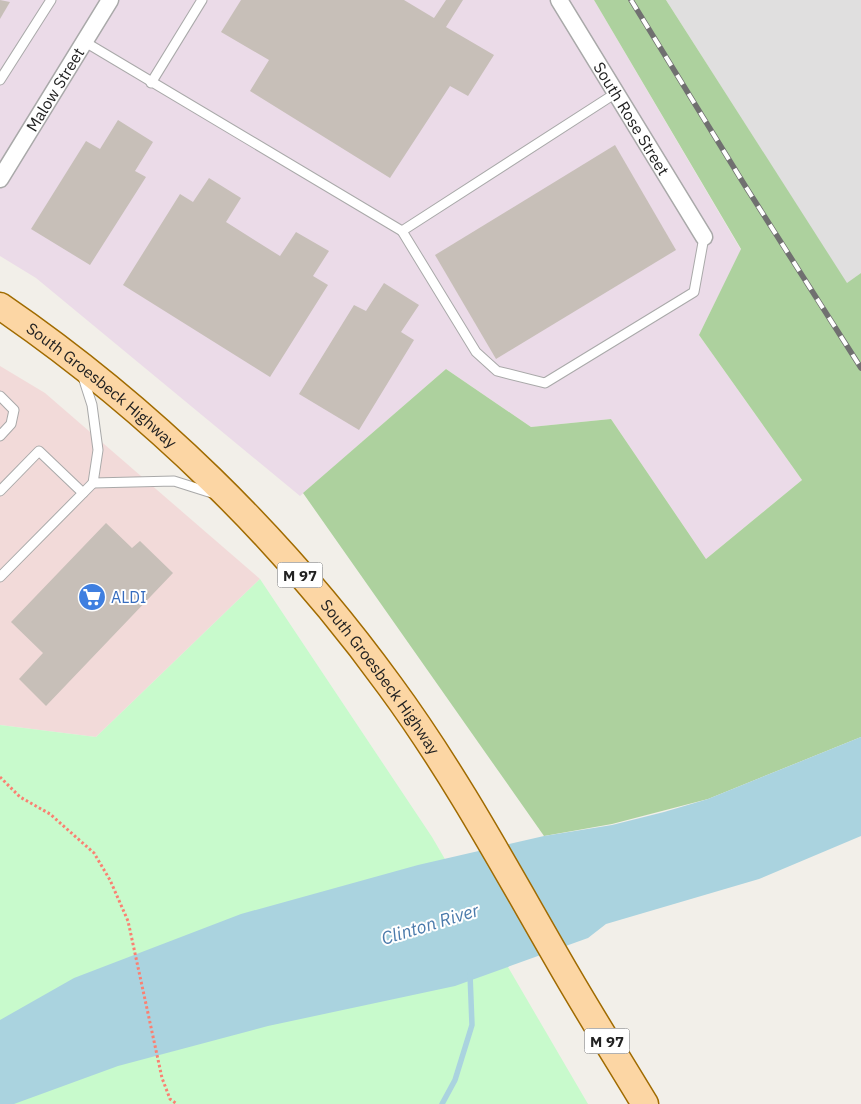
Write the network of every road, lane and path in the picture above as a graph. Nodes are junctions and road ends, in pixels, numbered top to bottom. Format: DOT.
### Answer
graph roads {
  1 [pos="51,0"];
  2 [pos="110,0"];
  3 [pos="202,0"];
  4 [pos="559,0"];
  5 [pos="85,42"];
  6 [pos="0,80"];
  7 [pos="151,83"];
  8 [pos="616,93"];
  9 [pos="0,179"];
  10 [pos="402,231"];
  11 [pos="704,237"];
  12 [pos="0,306"];
  13 [pos="78,362"];
  14 [pos="0,396"];
  15 [pos="0,436"];
  16 [pos="93,483"];
  17 [pos="0,491"];
  18 [pos="83,493"];
  19 [pos="228,498"];
  20 [pos="0,577"];
  21 [pos="0,777"];
  22 [pos="177,1104"];
  23 [pos="645,1104"];
  1 -- 6 [label="lane"];
  2 -- 5 [label="street, Malow Street"];
  3 -- 7 [label="lane"];
  4 -- 8 [label="street, South Rose Street"];
  5 -- 7 [label="lane"];
  5 -- 9 [label="street, Malow Street"];
  7 -- 10 [label="lane"];
  8 -- 10 [label="lane"];
  8 -- 11 [label="street, South Rose Street"];
  10 -- 11 [label="lane"];
  12 -- 13 [label="main road, South Groesbeck Highway / M 97"];
  13 -- 16 [label="lane"];
  13 -- 19 [label="main road, South Groesbeck Highway / M 97"];
  14 -- 15 [label="lane"];
  16 -- 18 [label="lane"];
  16 -- 19 [label="lane"];
  17 -- 18 [label="lane"];
  18 -- 20 [label="lane"];
  19 -- 23 [label="main road, South Groesbeck Highway / M 97"];
  21 -- 22 [label="path"];
}
